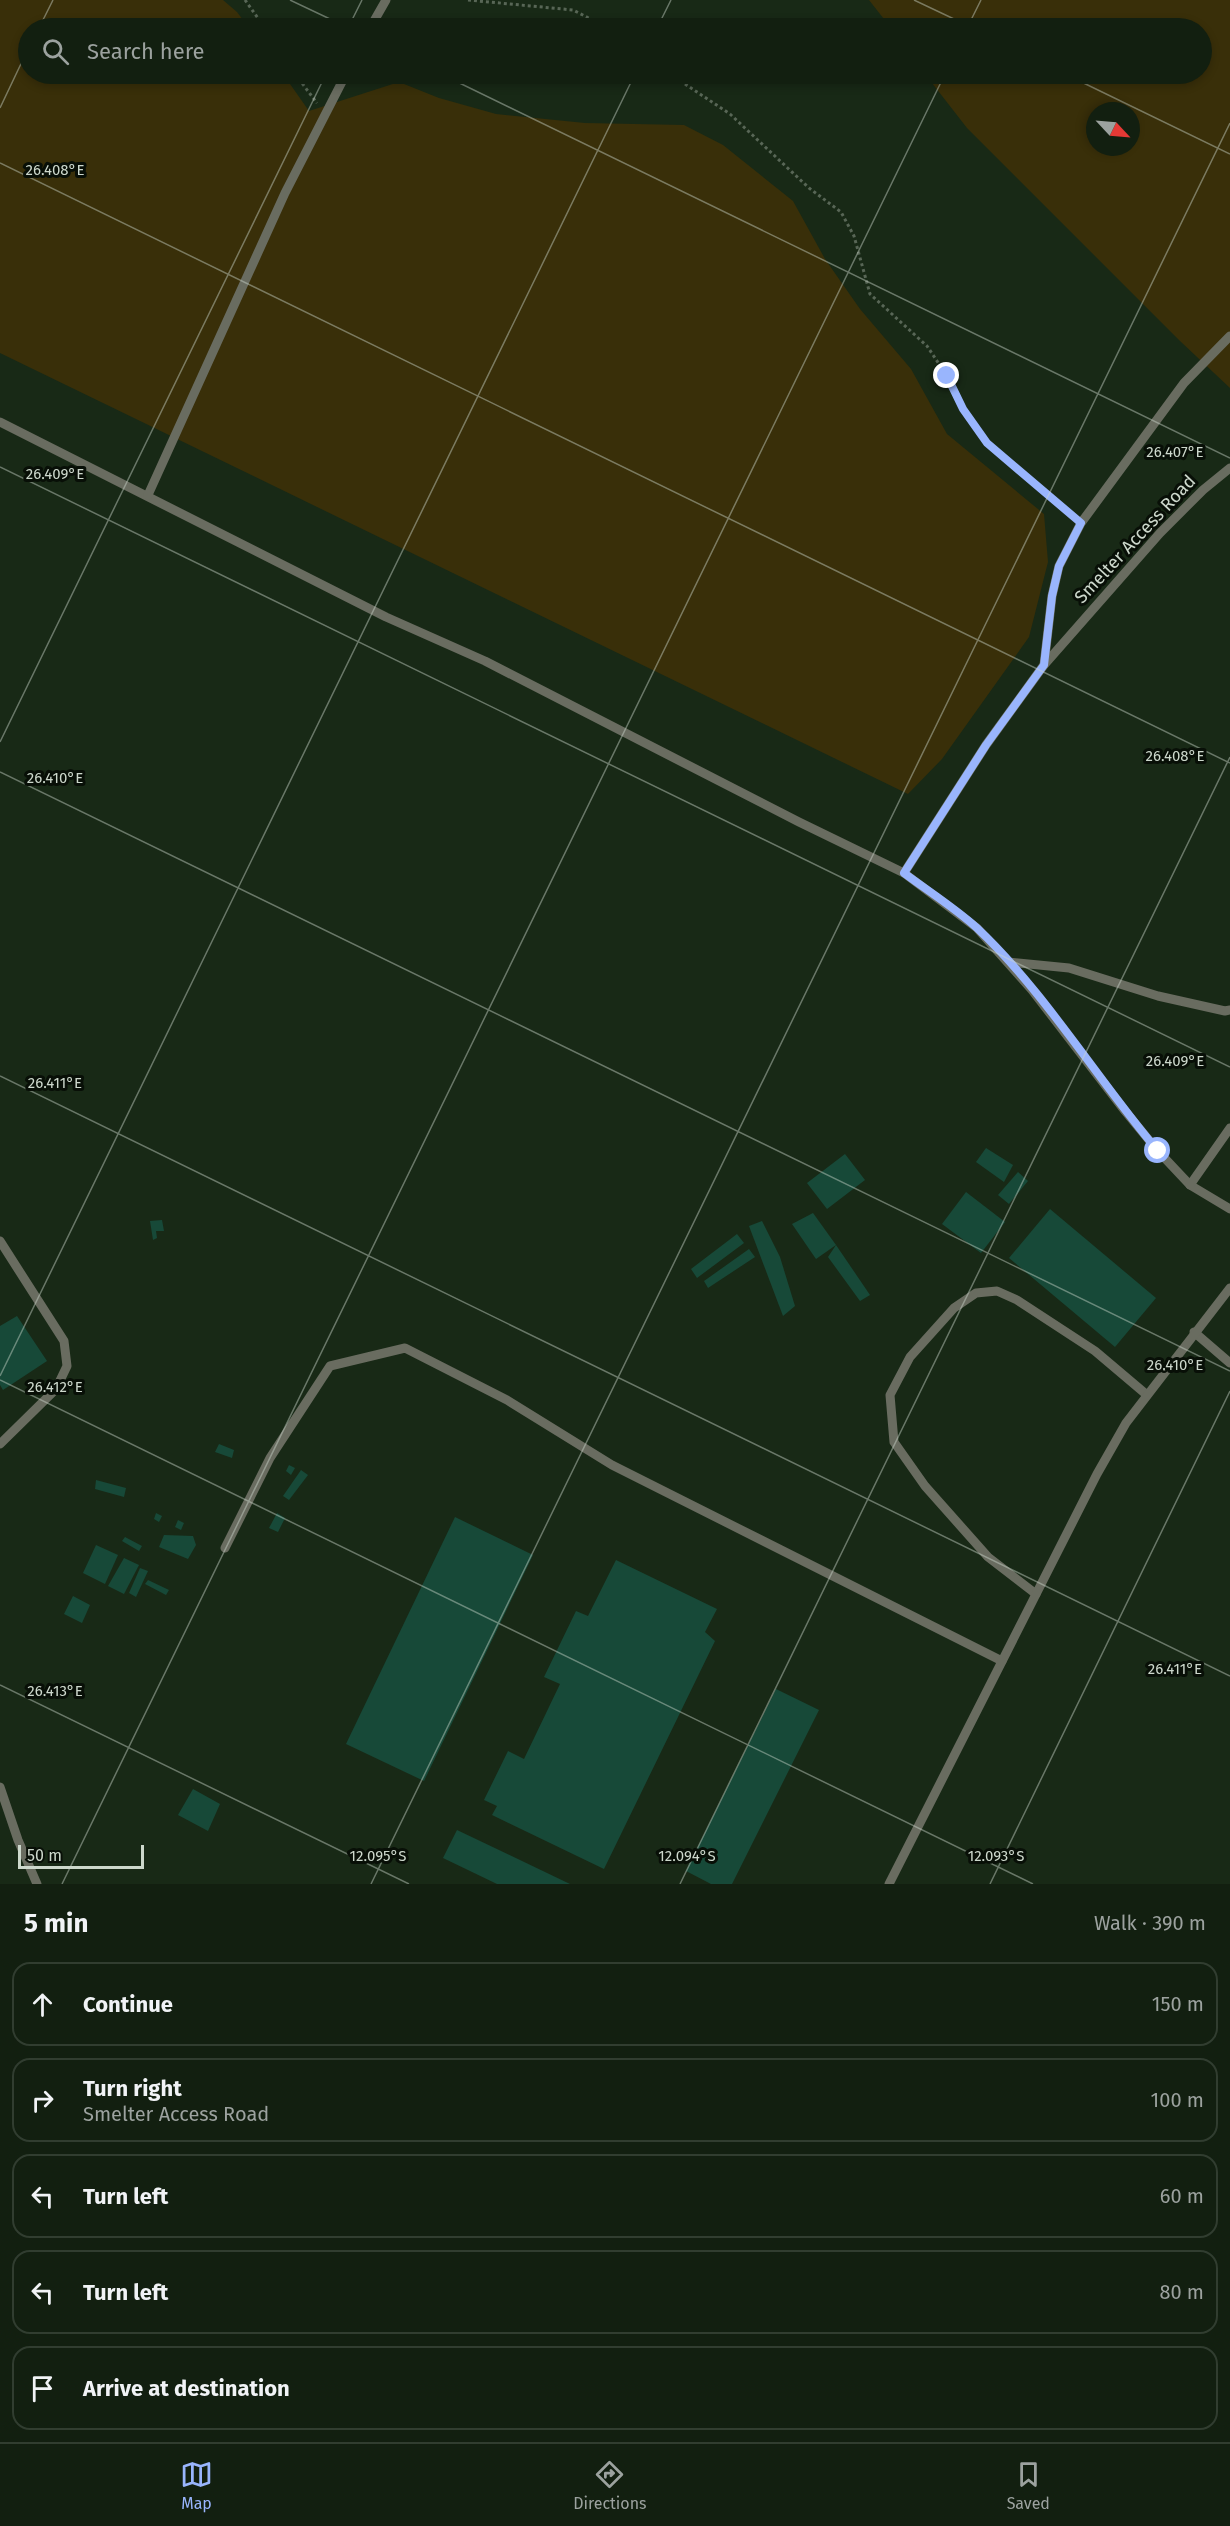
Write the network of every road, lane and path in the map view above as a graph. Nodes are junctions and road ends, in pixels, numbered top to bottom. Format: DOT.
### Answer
graph roads {
  1 [pos="245,0"];
  2 [pos="386,0"];
  3 [pos="468,0"];
  4 [pos="258,18"];
  5 [pos="376,18"];
  6 [pos="589,18"];
  7 [pos="303,84"];
  8 [pos="341,84"];
  9 [pos="685,84"];
  10 [pos="325,113"];
  11 [pos="1230,336"];
  12 [pos="0,422"];
  13 [pos="1230,468"];
  14 [pos="148,495"];
  15 [pos="1081,523"];
  16 [pos="1044,665"];
  17 [pos="904,873"];
  18 [pos="1008,962"];
  19 [pos="1230,1010"];
  20 [pos="1230,1128"];
  21 [pos="1190,1185"];
  22 [pos="1230,1209"];
  23 [pos="0,1241"];
  24 [pos="1230,1288"];
  25 [pos="1194,1332"];
  26 [pos="1230,1363"];
  27 [pos="1147,1395"];
  28 [pos="0,1444"];
  29 [pos="225,1548"];
  30 [pos="1036,1594"];
  31 [pos="1002,1661"];
  32 [pos="0,1787"];
  33 [pos="37,1884"];
  34 [pos="889,1884"];
  1 -- 4 [label="path"];
  2 -- 5 [label="lane"];
  3 -- 6 [label="path"];
  7 -- 10 [label="path"];
  8 -- 10 [label="lane"];
  9 -- 15 [label="path"];
  10 -- 14 [label="lane"];
  11 -- 15 [label="lane"];
  12 -- 14 [label="lane"];
  13 -- 16 [label="lane, Smelter Access Road"];
  14 -- 17 [label="lane"];
  15 -- 16 [label="lane"];
  16 -- 17 [label="lane, Smelter Access Road"];
  17 -- 18 [label="lane"];
  18 -- 19 [label="lane"];
  18 -- 21 [label="lane"];
  20 -- 21 [label="lane"];
  21 -- 22 [label="lane"];
  23 -- 28 [label="lane"];
  24 -- 25 [label="lane"];
  25 -- 26 [label="lane"];
  25 -- 27 [label="lane"];
  27 -- 30 [label="lane"];
  27 -- 30 [label="lane"];
  29 -- 31 [label="lane"];
  30 -- 31 [label="lane"];
  31 -- 34 [label="lane"];
  32 -- 33 [label="lane"];
}
